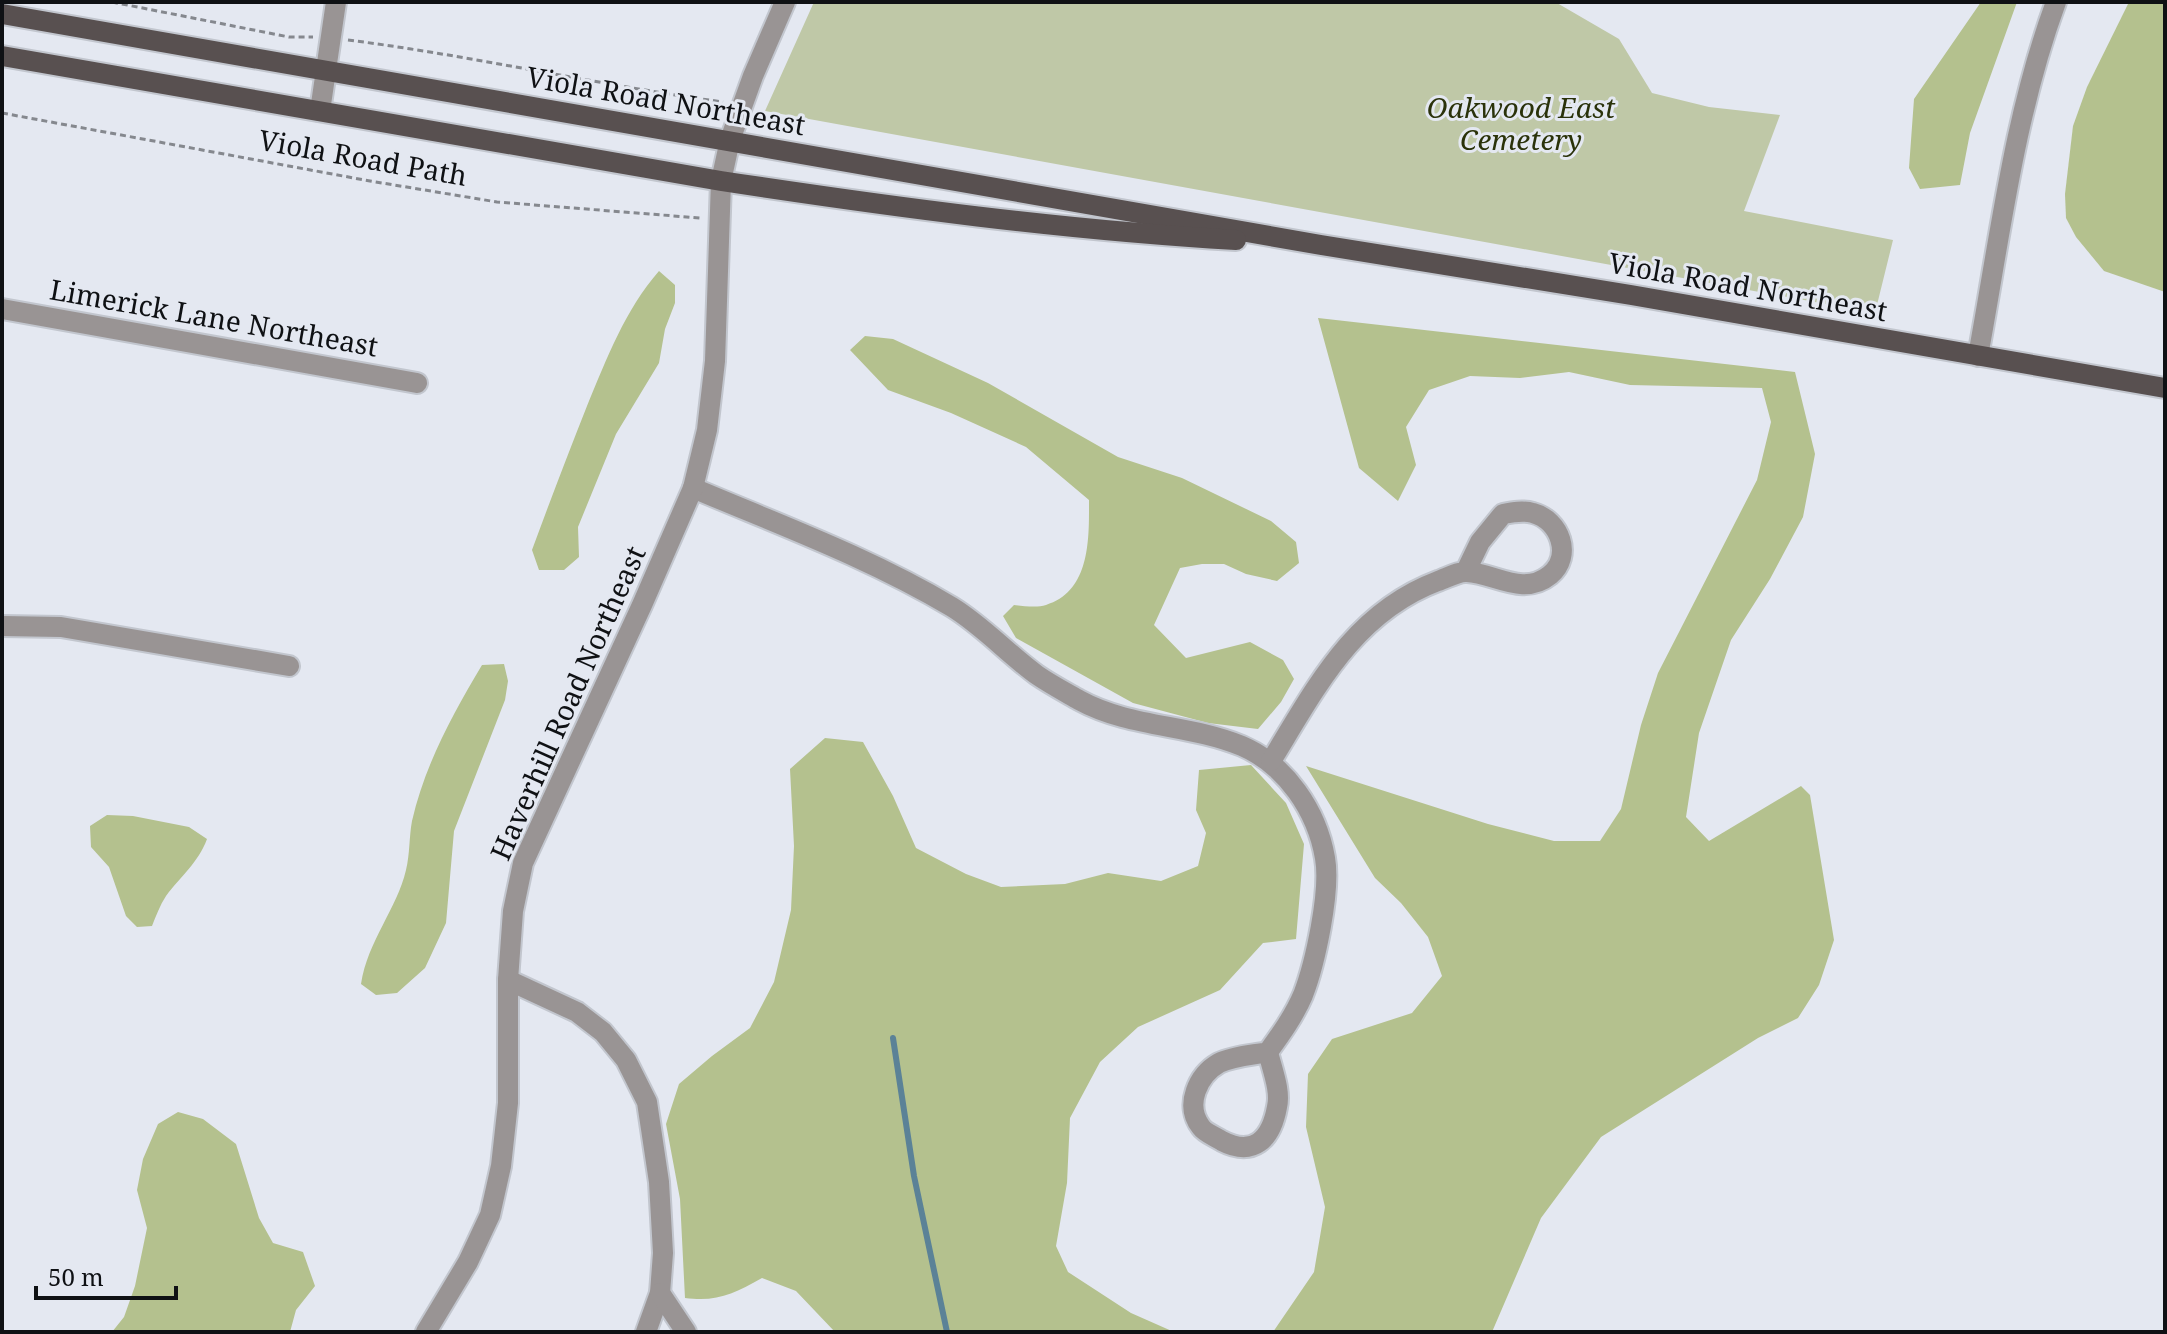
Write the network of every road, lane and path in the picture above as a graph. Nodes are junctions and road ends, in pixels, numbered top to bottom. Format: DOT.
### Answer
graph roads {
  1 [pos="112,2"];
  2 [pos="336,2"];
  3 [pos="785,2"];
  4 [pos="2056,2"];
  5 [pos="2,14"];
  6 [pos="331,38"];
  7 [pos="2,56"];
  8 [pos="327,71"];
  9 [pos="743,105"];
  10 [pos="320,111"];
  11 [pos="2,113"];
  12 [pos="730,140"];
  13 [pos="721,181"];
  14 [pos="720,221"];
  15 [pos="1321,245"];
  16 [pos="2,309"];
  17 [pos="1978,356"];
  18 [pos="417,383"];
  19 [pos="2165,388"];
  20 [pos="693,488"];
  21 [pos="1466,571"];
  22 [pos="2,626"];
  23 [pos="289,666"];
  24 [pos="1271,761"];
  25 [pos="508,980"];
  26 [pos="1268,1052"];
  27 [pos="660,1293"];
  28 [pos="426,1332"];
  29 [pos="646,1332"];
  30 [pos="686,1332"];
  1 -- 6 [label="path"];
  2 -- 6 [label="street"];
  3 -- 9 [label="street, Haverhill Road Northeast"];
  4 -- 17 [label="street"];
  5 -- 8 [label="main road, Viola Road Northeast"];
  6 -- 8 [label="street"];
  6 -- 9 [label="path"];
  7 -- 10 [label="main road, Viola Road Northeast"];
  8 -- 10 [label="street"];
  8 -- 12 [label="main road, Viola Road Northeast"];
  9 -- 12 [label="street, Haverhill Road Northeast"];
  10 -- 13 [label="main road, Viola Road Northeast"];
  11 -- 14 [label="path, Viola Road Path"];
  12 -- 13 [label="street, Haverhill Road Northeast"];
  12 -- 15 [label="main road, Viola Road Northeast"];
  13 -- 14 [label="street, Haverhill Road Northeast"];
  13 -- 15 [label="main road, Viola Road Northeast"];
  14 -- 20 [label="street, Haverhill Road Northeast"];
  15 -- 17 [label="main road, Viola Road Northeast"];
  16 -- 18 [label="street, Limerick Lane Northeast"];
  17 -- 19 [label="main road, Viola Road Northeast"];
  20 -- 24 [label="street"];
  20 -- 25 [label="street, Haverhill Road Northeast"];
  21 -- 21 [label="street"];
  21 -- 24 [label="street"];
  22 -- 23 [label="street"];
  24 -- 26 [label="street"];
  25 -- 27 [label="street"];
  25 -- 28 [label="street, Haverhill Road Northeast"];
  26 -- 26 [label="street"];
  27 -- 29 [label="street"];
  27 -- 30 [label="street"];
}
